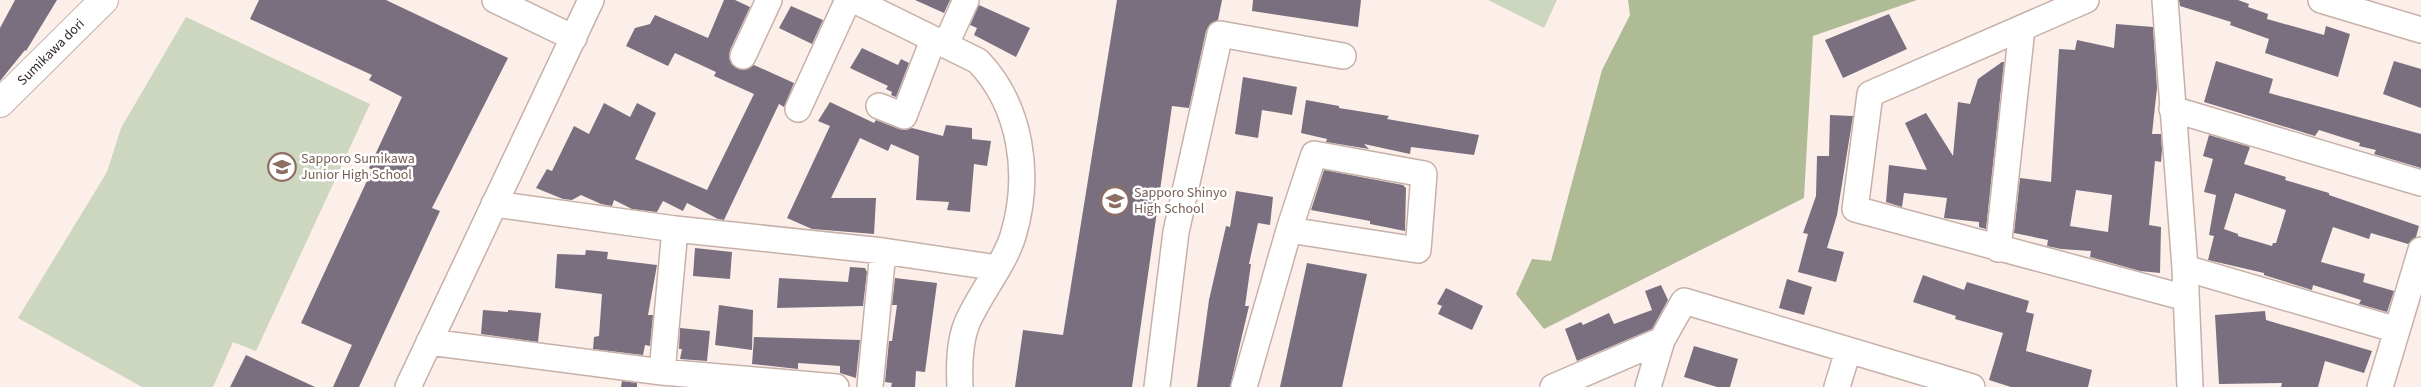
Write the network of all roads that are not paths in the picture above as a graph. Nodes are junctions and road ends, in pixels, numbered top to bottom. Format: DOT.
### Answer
graph roads {
  1 [pos="104,0"];
  2 [pos="496,0"];
  3 [pos="591,0"];
  4 [pos="769,0"];
  5 [pos="848,0"];
  6 [pos="854,0"];
  7 [pos="966,0"];
  8 [pos="2086,0"];
  9 [pos="2165,0"];
  10 [pos="2321,0"];
  11 [pos="2022,28"];
  12 [pos="2421,30"];
  13 [pos="574,38"];
  14 [pos="940,42"];
  15 [pos="743,56"];
  16 [pos="1342,56"];
  17 [pos="0,103"];
  18 [pos="879,106"];
  19 [pos="798,109"];
  20 [pos="2172,109"];
  21 [pos="2421,183"];
  22 [pos="494,204"];
  23 [pos="675,229"];
  24 [pos="1289,230"];
  25 [pos="1998,249"];
  26 [pos="2421,250"];
  27 [pos="884,251"];
  28 [pos="998,268"];
  29 [pos="2185,268"];
  30 [pos="2186,298"];
  31 [pos="2397,330"];
  32 [pos="1662,340"];
  33 [pos="429,342"];
  34 [pos="1848,351"];
  35 [pos="662,372"];
  36 [pos="810,386"];
  37 [pos="408,387"];
  38 [pos="836,387"];
  39 [pos="870,387"];
  40 [pos="960,387"];
  41 [pos="1157,387"];
  42 [pos="1244,387"];
  43 [pos="1553,387"];
  44 [pos="1648,387"];
  45 [pos="1837,387"];
  46 [pos="1972,387"];
  47 [pos="2190,387"];
  48 [pos="2380,387"];
  1 -- 17 [label="street, Sumikawa dori"];
  2 -- 13 [label="street"];
  3 -- 13 [label="street"];
  4 -- 15 [label="street"];
  5 -- 19 [label="street"];
  6 -- 14 [label="street"];
  7 -- 14 [label="street"];
  8 -- 11 [label="street"];
  9 -- 20 [label="street"];
  10 -- 12 [label="street"];
  11 -- 25 [label="street"];
  11 -- 25 [label="street"];
  13 -- 22 [label="street"];
  14 -- 18 [label="street"];
  14 -- 28 [label="street"];
  16 -- 41 [label="street"];
  20 -- 21 [label="street"];
  20 -- 29 [label="street"];
  22 -- 23 [label="street"];
  22 -- 33 [label="street"];
  23 -- 27 [label="street"];
  23 -- 35 [label="street"];
  24 -- 24 [label="street"];
  24 -- 42 [label="street"];
  25 -- 30 [label="street"];
  26 -- 31 [label="street"];
  27 -- 28 [label="street"];
  27 -- 39 [label="street"];
  28 -- 40 [label="street"];
  29 -- 30 [label="street"];
  29 -- 31 [label="street"];
  30 -- 47 [label="street"];
  31 -- 48 [label="street"];
  32 -- 34 [label="street"];
  32 -- 43 [label="street"];
  32 -- 44 [label="street"];
  33 -- 35 [label="street"];
  33 -- 37 [label="street"];
  34 -- 45 [label="street"];
  34 -- 46 [label="street"];
  35 -- 36 [label="street"];
  36 -- 38 [label="street"];
}
